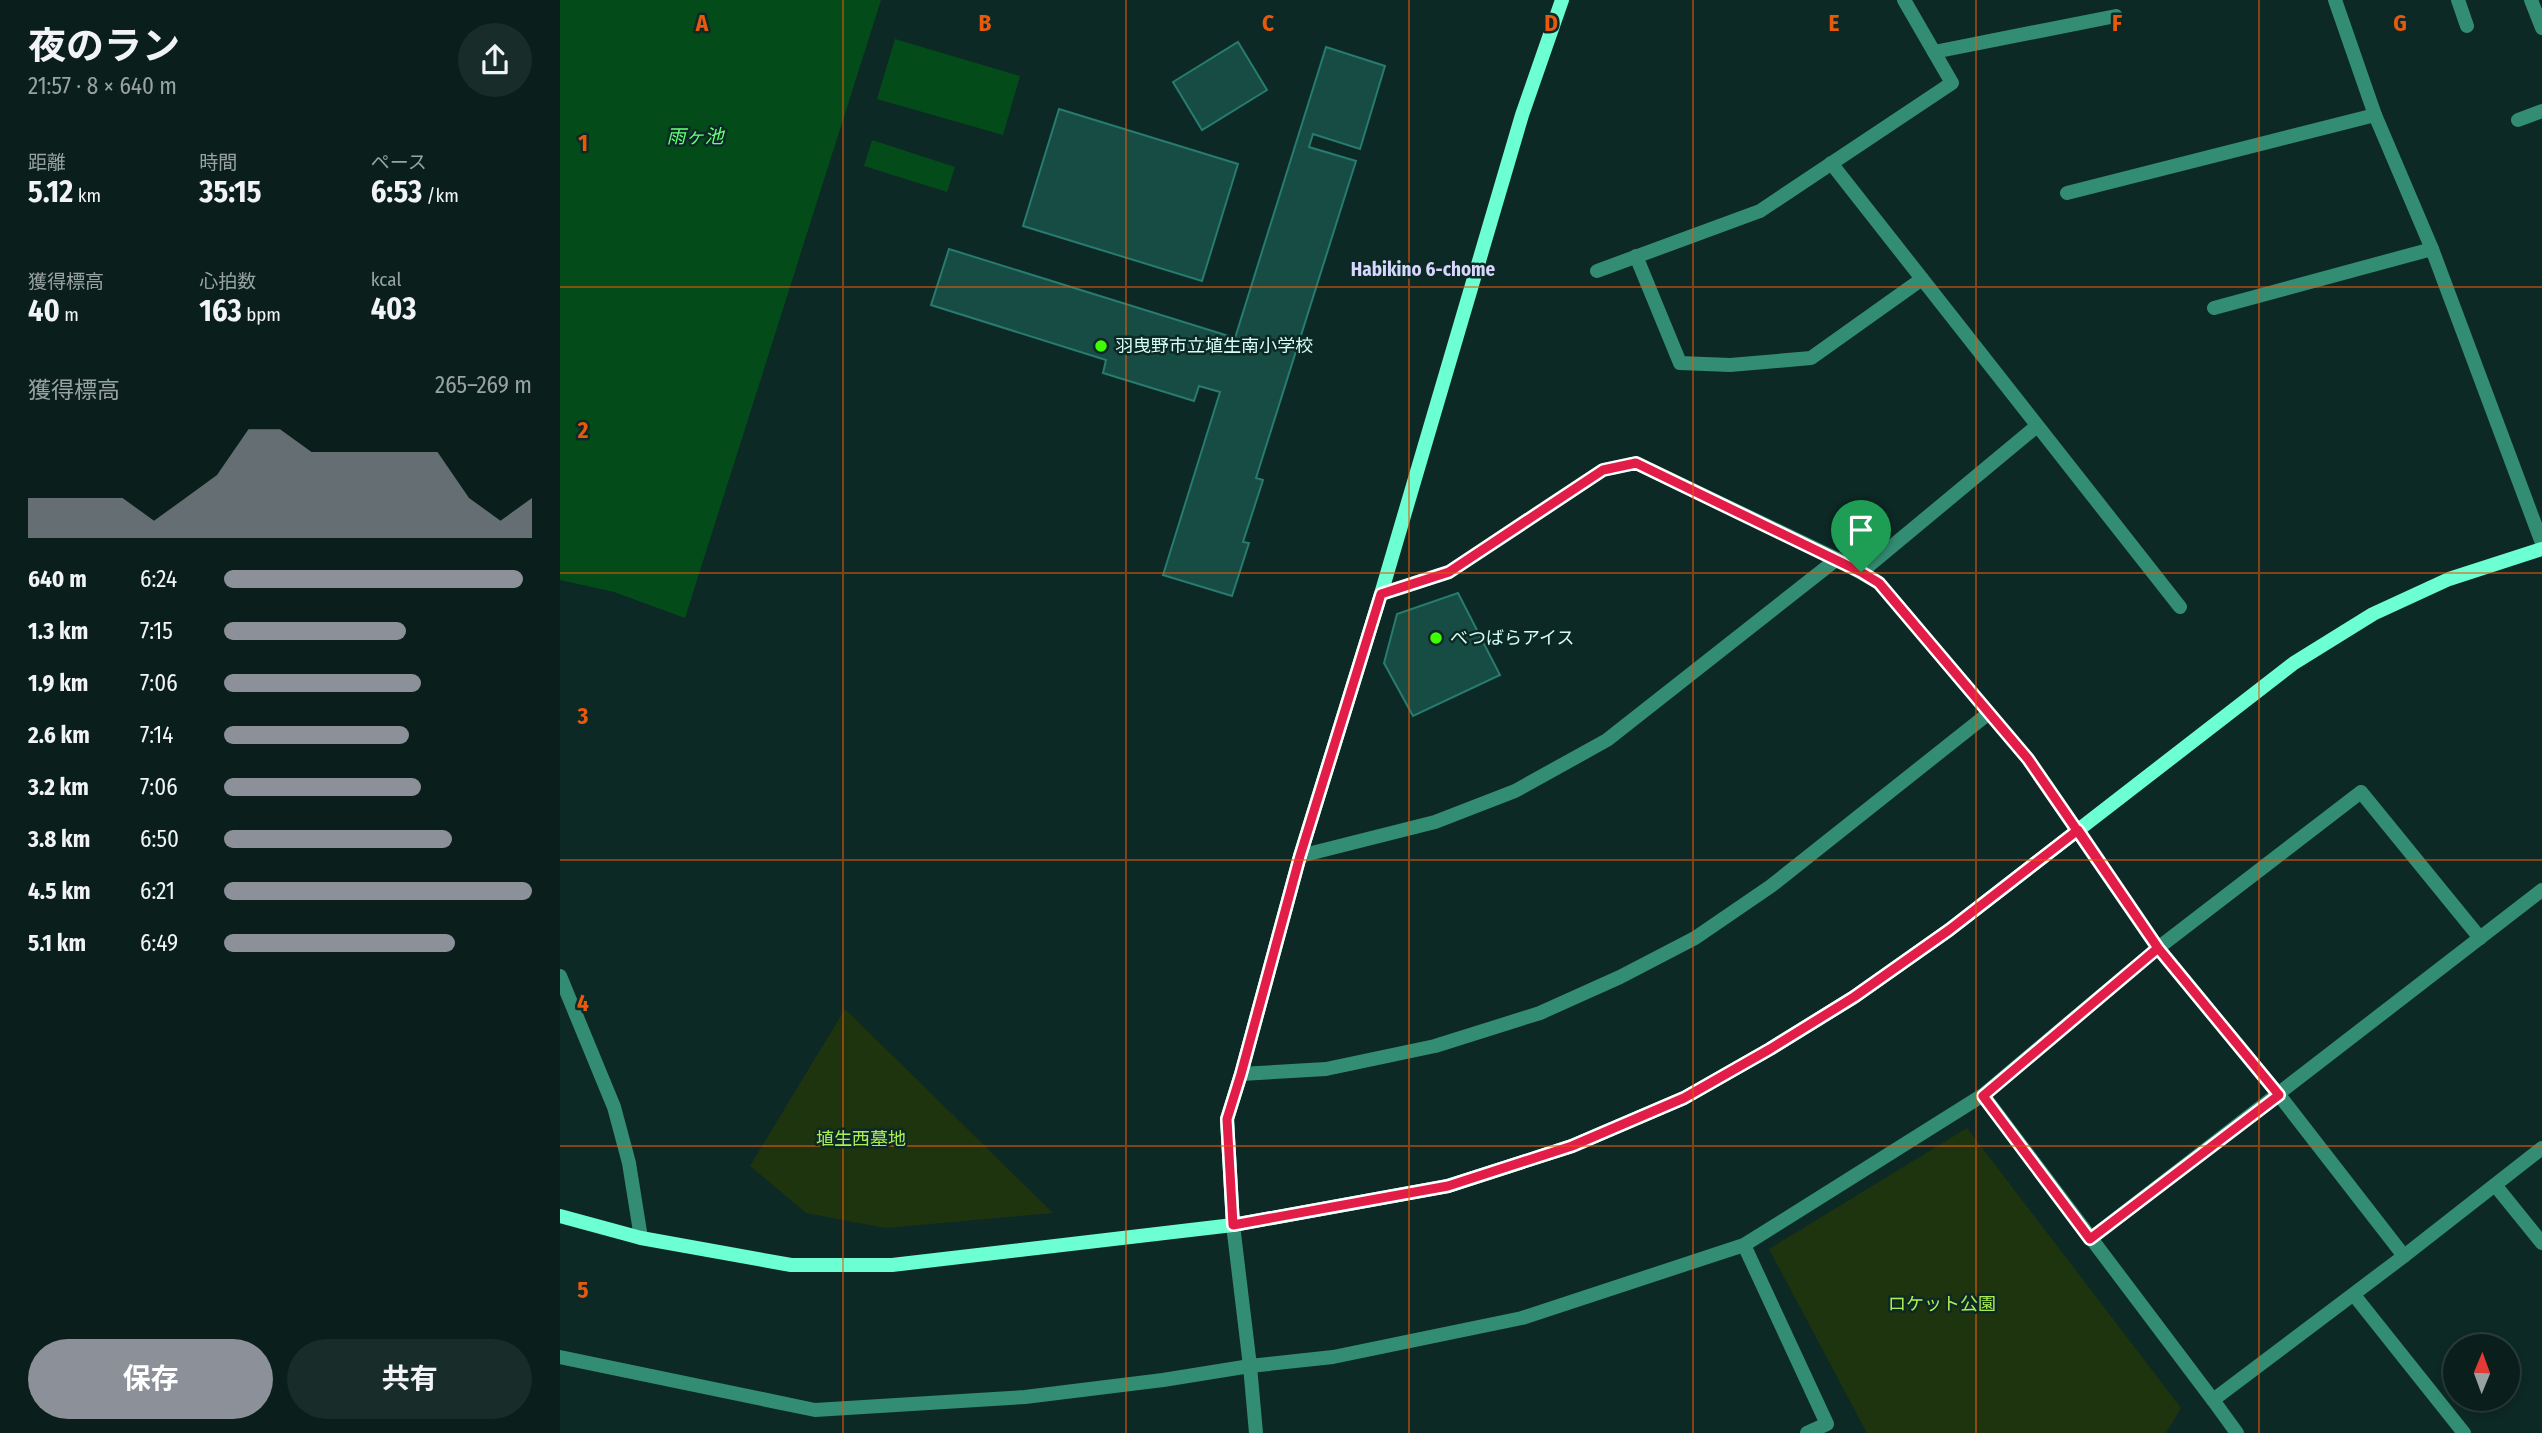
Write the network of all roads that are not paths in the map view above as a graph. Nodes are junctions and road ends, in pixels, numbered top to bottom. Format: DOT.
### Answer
graph roads {
  1 [pos="1562,0"];
  2 [pos="1904,0"];
  3 [pos="2335,0"];
  4 [pos="2458,0"];
  5 [pos="2531,0"];
  6 [pos="2116,16"];
  7 [pos="2467,26"];
  8 [pos="2542,28"];
  9 [pos="1934,52"];
  10 [pos="2542,111"];
  11 [pos="2375,115"];
  12 [pos="2518,120"];
  13 [pos="1831,163"];
  14 [pos="2067,193"];
  15 [pos="2432,249"];
  16 [pos="1636,256"];
  17 [pos="1597,271"];
  18 [pos="1922,279"];
  19 [pos="2214,308"];
  20 [pos="2037,426"];
  21 [pos="2542,543"];
  22 [pos="2542,549"];
  23 [pos="1837,559"];
  24 [pos="1861,572"];
  25 [pos="1381,594"];
  26 [pos="2180,607"];
  27 [pos="1989,713"];
  28 [pos="2078,830"];
  29 [pos="1300,856"];
  30 [pos="2542,890"];
  31 [pos="2480,938"];
  32 [pos="2158,948"];
  33 [pos="560,976"];
  34 [pos="1241,1074"];
  35 [pos="2279,1095"];
  36 [pos="1983,1096"];
  37 [pos="2542,1148"];
  38 [pos="2495,1185"];
  39 [pos="560,1216"];
  40 [pos="1233,1225"];
  41 [pos="641,1238"];
  42 [pos="2090,1239"];
  43 [pos="2542,1244"];
  44 [pos="1744,1245"];
  45 [pos="2404,1256"];
  46 [pos="2354,1295"];
  47 [pos="560,1357"];
  48 [pos="1250,1366"];
  49 [pos="2213,1400"];
  50 [pos="1256,1433"];
  51 [pos="1807,1433"];
  52 [pos="2237,1433"];
  53 [pos="2464,1433"];
  1 -- 25 [label="street"];
  2 -- 9 [label="street"];
  3 -- 11 [label="street"];
  4 -- 7 [label="street"];
  5 -- 8 [label="street"];
  6 -- 9 [label="street"];
  9 -- 13 [label="street"];
  10 -- 12 [label="street"];
  11 -- 14 [label="street"];
  11 -- 15 [label="street"];
  13 -- 16 [label="street"];
  13 -- 18 [label="street"];
  15 -- 19 [label="street"];
  15 -- 21 [label="street"];
  16 -- 17 [label="street"];
  16 -- 18 [label="street"];
  18 -- 20 [label="street"];
  20 -- 24 [label="street"];
  20 -- 26 [label="street"];
  22 -- 28 [label="street"];
  23 -- 24 [label="street"];
  23 -- 25 [label="street"];
  23 -- 29 [label="street"];
  24 -- 27 [label="street"];
  25 -- 29 [label="street"];
  27 -- 28 [label="street"];
  27 -- 34 [label="street"];
  28 -- 32 [label="street"];
  28 -- 40 [label="street"];
  29 -- 34 [label="street"];
  30 -- 31 [label="street"];
  31 -- 32 [label="street"];
  31 -- 35 [label="street"];
  32 -- 35 [label="street"];
  32 -- 36 [label="street"];
  33 -- 41 [label="street"];
  34 -- 40 [label="street"];
  35 -- 42 [label="street"];
  35 -- 45 [label="street"];
  36 -- 42 [label="street"];
  36 -- 44 [label="street"];
  37 -- 38 [label="street"];
  38 -- 43 [label="street"];
  38 -- 45 [label="street"];
  39 -- 41 [label="street"];
  40 -- 41 [label="street"];
  40 -- 48 [label="street"];
  42 -- 49 [label="street"];
  44 -- 48 [label="street"];
  44 -- 51 [label="street"];
  45 -- 46 [label="street"];
  46 -- 49 [label="street"];
  46 -- 53 [label="street"];
  47 -- 48 [label="street"];
  48 -- 50 [label="street"];
  49 -- 52 [label="street"];
}
